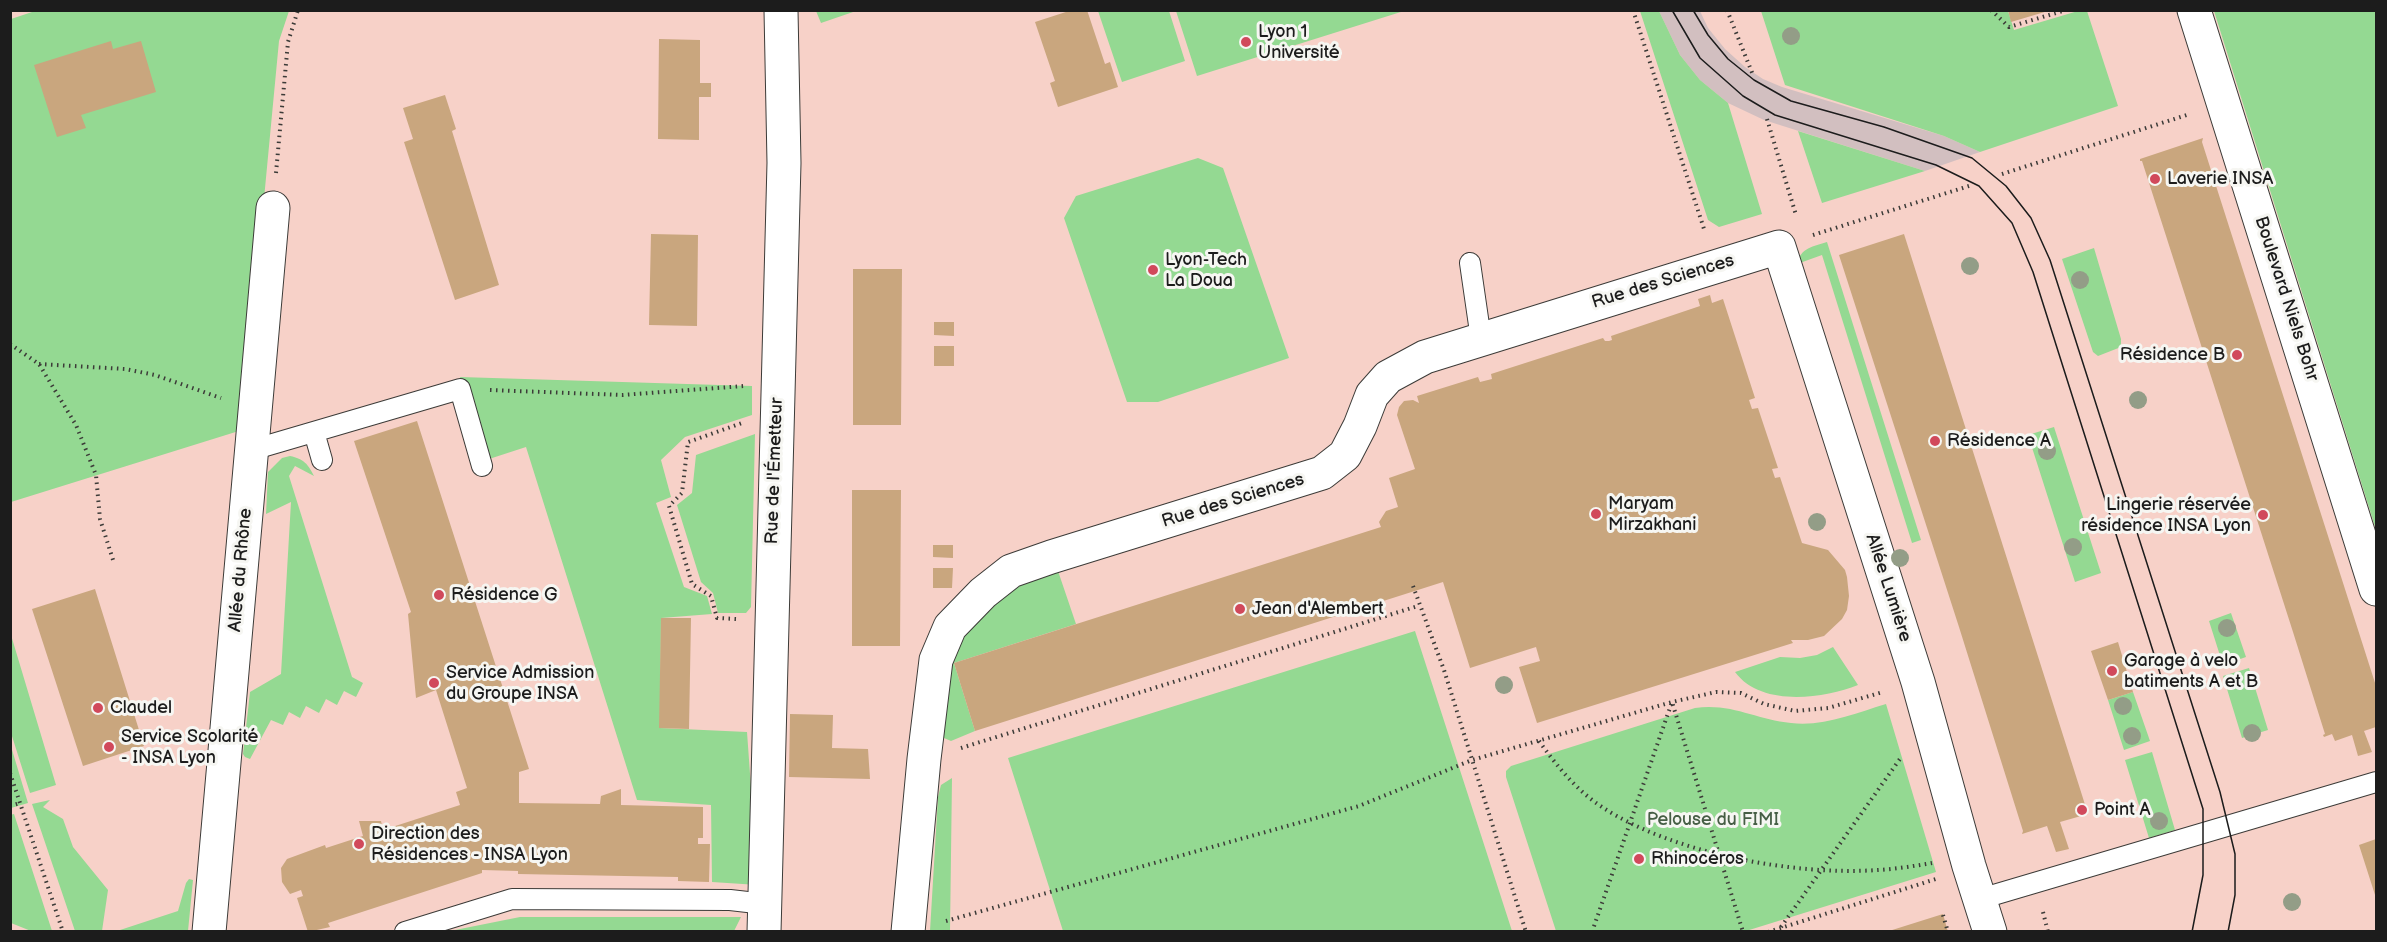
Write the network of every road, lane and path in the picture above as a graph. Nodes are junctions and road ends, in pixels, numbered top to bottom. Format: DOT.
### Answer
graph roads {
  1 [pos="298,10"];
  2 [pos="781,10"];
  3 [pos="1633,10"];
  4 [pos="1727,10"];
  5 [pos="1991,10"];
  6 [pos="2066,10"];
  7 [pos="2194,10"];
  8 [pos="1753,75"];
  9 [pos="2224,103"];
  10 [pos="1767,119"];
  11 [pos="2002,174"];
  12 [pos="1969,186"];
  13 [pos="273,208"];
  14 [pos="1712,234"];
  15 [pos="1791,243"];
  16 [pos="1470,263"];
  17 [pos="1481,339"];
  18 [pos="10,344"];
  19 [pos="39,364"];
  20 [pos="460,389"];
  21 [pos="777,397"];
  22 [pos="223,398"];
  23 [pos="314,432"];
  24 [pos="252,450"];
  25 [pos="322,460"];
  26 [pos="482,466"];
  27 [pos="114,562"];
  28 [pos="1413,586"];
  29 [pos="2376,588"];
  30 [pos="1418,606"];
  31 [pos="771,620"];
  32 [pos="1918,682"];
  33 [pos="1672,702"];
  34 [pos="1929,718"];
  35 [pos="1539,741"];
  36 [pos="924,759"];
  37 [pos="1472,760"];
  38 [pos="10,773"];
  39 [pos="2376,782"];
  40 [pos="20,803"];
  41 [pos="10,806"];
  42 [pos="1630,824"];
  43 [pos="1718,853"];
  44 [pos="1820,870"];
  45 [pos="1960,870"];
  46 [pos="1980,898"];
  47 [pos="1943,914"];
  48 [pos="764,918"];
  49 [pos="943,922"];
  50 [pos="1781,927"];
  51 [pos="63,932"];
  52 [pos="209,932"];
  53 [pos="405,932"];
  54 [pos="908,932"];
  55 [pos="1526,932"];
  56 [pos="1592,932"];
  57 [pos="1743,932"];
  58 [pos="1768,932"];
  59 [pos="1948,932"];
  60 [pos="1990,932"];
  1 -- 13 [label="path"];
  2 -- 21 [label="street, Rue de l'Émetteur"];
  3 -- 14 [label="path"];
  4 -- 8 [label="path"];
  5 -- 6 [label="path"];
  7 -- 9 [label="street, Boulevard Niels Bohr"];
  9 -- 11 [label="path"];
  9 -- 29 [label="street, Boulevard Niels Bohr"];
  10 -- 15 [label="path"];
  12 -- 15 [label="path"];
  13 -- 24 [label="street, Allée du Rhône"];
  15 -- 17 [label="street, Rue des Sciences"];
  15 -- 32 [label="street, Allée Lumière"];
  16 -- 17 [label="lane"];
  17 -- 36 [label="street, Rue des Sciences"];
  18 -- 19 [label="path"];
  19 -- 22 [label="path"];
  19 -- 27 [label="path"];
  20 -- 21 [label="path"];
  20 -- 23 [label="lane"];
  20 -- 26 [label="lane"];
  21 -- 31 [label="street, Rue de l'Émetteur"];
  21 -- 31 [label="path"];
  23 -- 24 [label="lane"];
  23 -- 25 [label="lane"];
  24 -- 52 [label="street, Allée du Rhône"];
  28 -- 30 [label="path"];
  30 -- 36 [label="path"];
  30 -- 37 [label="path"];
  31 -- 48 [label="street, Rue de l'Émetteur"];
  32 -- 33 [label="path"];
  32 -- 34 [label="street, Allée Lumière"];
  33 -- 35 [label="path"];
  33 -- 42 [label="path"];
  33 -- 43 [label="path"];
  34 -- 44 [label="path"];
  34 -- 45 [label="street, Allée Lumière"];
  35 -- 37 [label="path"];
  35 -- 42 [label="path"];
  36 -- 54 [label="street, Rue des Sciences"];
  37 -- 49 [label="path"];
  37 -- 55 [label="path"];
  38 -- 40 [label="path"];
  39 -- 46 [label="lane"];
  40 -- 41 [label="path"];
  40 -- 51 [label="path"];
  42 -- 43 [label="path"];
  42 -- 56 [label="path"];
  43 -- 44 [label="path"];
  43 -- 57 [label="path"];
  44 -- 45 [label="path"];
  44 -- 50 [label="path"];
  45 -- 46 [label="street, Allée Lumière"];
  45 -- 50 [label="path"];
  46 -- 60 [label="street, Allée Lumière"];
  47 -- 59 [label="path"];
  48 -- 53 [label="lane"];
  50 -- 58 [label="path"];
}
